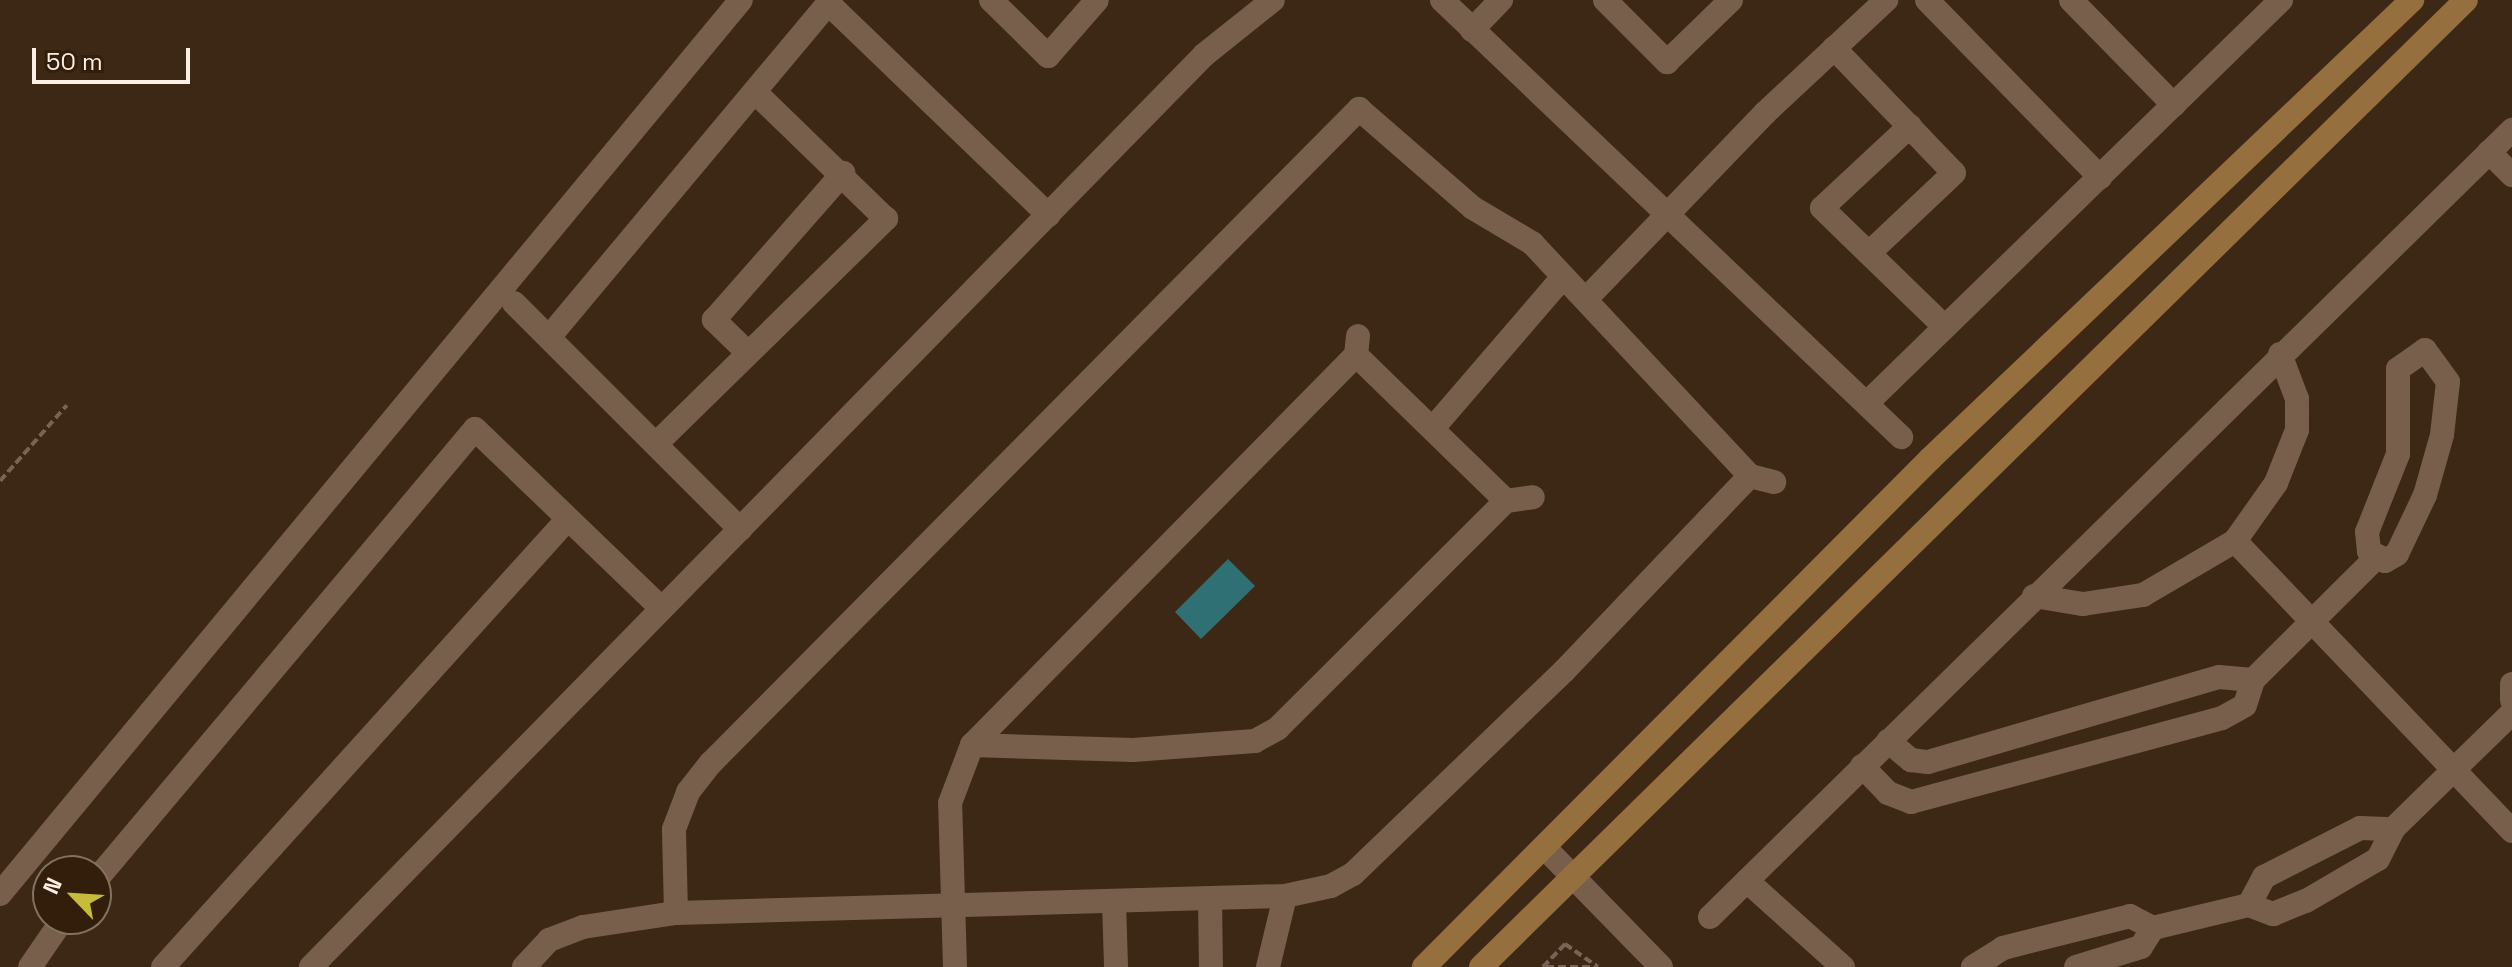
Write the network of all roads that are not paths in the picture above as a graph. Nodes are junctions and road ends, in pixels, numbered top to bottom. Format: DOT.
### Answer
graph roads {
  1 [pos="741,0"];
  2 [pos="991,0"];
  3 [pos="1097,0"];
  4 [pos="1273,0"];
  5 [pos="1442,0"];
  6 [pos="1501,0"];
  7 [pos="1731,0"];
  8 [pos="1886,0"];
  9 [pos="1927,0"];
  10 [pos="2071,0"];
  11 [pos="2281,0"];
  12 [pos="2412,0"];
  13 [pos="2466,0"];
  14 [pos="830,1"];
  15 [pos="1621,5"];
  16 [pos="1472,30"];
  17 [pos="1834,48"];
  18 [pos="755,92"];
  19 [pos="2174,105"];
  20 [pos="1910,126"];
  21 [pos="2512,130"];
  22 [pos="2489,152"];
  23 [pos="843,173"];
  24 [pos="2512,175"];
  25 [pos="2100,177"];
  26 [pos="1670,213"];
  27 [pos="1048,215"];
  28 [pos="1869,253"];
  29 [pos="1563,277"];
  30 [pos="1587,298"];
  31 [pos="514,303"];
  32 [pos="1945,327"];
  33 [pos="550,336"];
  34 [pos="746,351"];
  35 [pos="2280,354"];
  36 [pos="1867,403"];
  37 [pos="1434,427"];
  38 [pos="1901,437"];
  39 [pos="659,441"];
  40 [pos="1750,476"];
  41 [pos="1774,482"];
  42 [pos="1533,497"];
  43 [pos="1506,501"];
  44 [pos="566,521"];
  45 [pos="740,529"];
  46 [pos="2235,541"];
  47 [pos="2378,556"];
  48 [pos="2034,596"];
  49 [pos="661,608"];
  50 [pos="2310,618"];
  51 [pos="2253,680"];
  52 [pos="2512,684"];
  53 [pos="2512,700"];
  54 [pos="2512,713"];
  55 [pos="1888,741"];
  56 [pos="972,745"];
  57 [pos="1862,766"];
  58 [pos="2454,768"];
  59 [pos="2393,829"];
  60 [pos="2512,831"];
  61 [pos="1545,848"];
  62 [pos="112,861"];
  63 [pos="1573,877"];
  64 [pos="1747,881"];
  65 [pos="0,894"];
  66 [pos="1285,896"];
  67 [pos="1210,899"];
  68 [pos="1114,902"];
  69 [pos="2249,905"];
  70 [pos="953,908"];
  71 [pos="676,913"];
  72 [pos="1710,917"];
  73 [pos="2153,928"];
  74 [pos="52,935"];
  75 [pos="30,967"];
  76 [pos="163,967"];
  77 [pos="311,967"];
  78 [pos="524,967"];
  79 [pos="955,967"];
  80 [pos="1116,967"];
  81 [pos="1211,967"];
  82 [pos="1268,967"];
  83 [pos="1424,967"];
  84 [pos="1481,967"];
  85 [pos="1661,967"];
  86 [pos="1843,967"];
  87 [pos="1973,967"];
  88 [pos="2076,967"];
  1 -- 65 [label="street"];
  2 -- 3 [label="street"];
  4 -- 27 [label="street"];
  5 -- 16 [label="street"];
  6 -- 16 [label="street"];
  7 -- 15 [label="street"];
  8 -- 17 [label="street"];
  9 -- 25 [label="street"];
  10 -- 19 [label="street"];
  11 -- 19 [label="street"];
  12 -- 61 [label="street"];
  13 -- 63 [label="street"];
  14 -- 18 [label="street"];
  14 -- 27 [label="street"];
  16 -- 26 [label="street"];
  17 -- 20 [label="street"];
  17 -- 26 [label="street"];
  18 -- 23 [label="street"];
  18 -- 33 [label="street"];
  19 -- 25 [label="street"];
  20 -- 28 [label="street"];
  20 -- 28 [label="street"];
  21 -- 22 [label="street"];
  22 -- 24 [label="street"];
  22 -- 35 [label="street"];
  23 -- 34 [label="street"];
  23 -- 34 [label="street"];
  25 -- 32 [label="street"];
  26 -- 30 [label="street"];
  26 -- 36 [label="street"];
  27 -- 45 [label="street"];
  28 -- 32 [label="street"];
  29 -- 30 [label="street"];
  29 -- 37 [label="street"];
  29 -- 71 [label="street"];
  30 -- 40 [label="street"];
  31 -- 33 [label="street"];
  32 -- 36 [label="street"];
  33 -- 39 [label="street"];
  34 -- 39 [label="street"];
  35 -- 46 [label="street"];
  35 -- 48 [label="street"];
  36 -- 38 [label="street"];
  37 -- 43 [label="street"];
  37 -- 56 [label="street"];
  39 -- 45 [label="street"];
  40 -- 41 [label="street"];
  40 -- 66 [label="street"];
  42 -- 43 [label="street"];
  43 -- 56 [label="street"];
  44 -- 49 [label="street"];
  44 -- 62 [label="street"];
  44 -- 76 [label="street"];
  45 -- 49 [label="street"];
  46 -- 48 [label="street"];
  46 -- 50 [label="street"];
  47 -- 47 [label="street"];
  47 -- 50 [label="street"];
  48 -- 55 [label="street"];
  49 -- 77 [label="street"];
  50 -- 51 [label="street"];
  50 -- 58 [label="street"];
  51 -- 55 [label="street"];
  51 -- 57 [label="street"];
  52 -- 53 [label="street"];
  54 -- 58 [label="street"];
  55 -- 57 [label="street"];
  56 -- 70 [label="street"];
  57 -- 64 [label="street"];
  58 -- 59 [label="street"];
  58 -- 60 [label="street"];
  59 -- 69 [label="street"];
  59 -- 69 [label="street"];
  61 -- 63 [label="street"];
  61 -- 83 [label="street"];
  63 -- 84 [label="street"];
  63 -- 85 [label="street"];
  64 -- 72 [label="street"];
  64 -- 86 [label="street"];
  66 -- 67 [label="street"];
  66 -- 82 [label="street"];
  67 -- 68 [label="street"];
  67 -- 81 [label="street"];
  68 -- 70 [label="street"];
  68 -- 80 [label="street"];
  69 -- 73 [label="street"];
  70 -- 71 [label="street"];
  70 -- 79 [label="street"];
  71 -- 78 [label="street"];
  73 -- 87 [label="street"];
  73 -- 88 [label="street"];
  74 -- 75 [label="street"];
}
